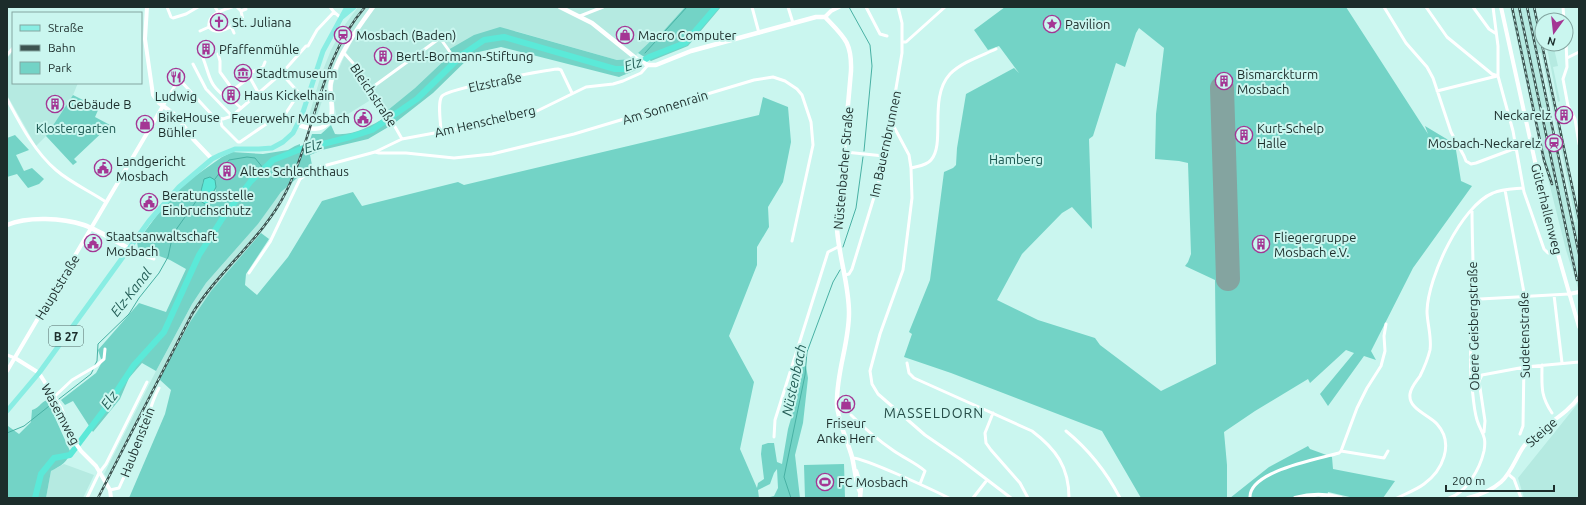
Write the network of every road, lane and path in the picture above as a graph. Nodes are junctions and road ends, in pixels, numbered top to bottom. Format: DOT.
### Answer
graph roads {
  1 [pos="147,7"];
  2 [pos="167,7"];
  3 [pos="198,7"];
  4 [pos="215,7"];
  5 [pos="232,7"];
  6 [pos="238,7"];
  7 [pos="330,7"];
  8 [pos="347,7"];
  9 [pos="354,7"];
  10 [pos="373,7"];
  11 [pos="560,7"];
  12 [pos="603,7"];
  13 [pos="752,7"];
  14 [pos="788,7"];
  15 [pos="839,7"];
  16 [pos="866,7"];
  17 [pos="898,7"];
  18 [pos="945,7"];
  19 [pos="1384,7"];
  20 [pos="1426,7"];
  21 [pos="1473,7"];
  22 [pos="1493,7"];
  23 [pos="1501,7"];
  24 [pos="246,9"];
  25 [pos="242,11"];
  26 [pos="218,12"];
  27 [pos="334,12"];
  28 [pos="580,16"];
  29 [pos="825,17"];
  30 [pos="342,18"];
  31 [pos="244,20"];
  32 [pos="239,22"];
  33 [pos="793,23"];
  34 [pos="209,26"];
  35 [pos="231,26"];
  36 [pos="200,31"];
  37 [pos="234,33"];
  38 [pos="759,33"];
  39 [pos="1495,33"];
  40 [pos="446,34"];
  41 [pos="887,36"];
  42 [pos="440,38"];
  43 [pos="902,42"];
  44 [pos="996,49"];
  45 [pos="450,52"];
  46 [pos="1567,52"];
  47 [pos="1579,52"];
  48 [pos="344,53"];
  49 [pos="218,54"];
  50 [pos="203,58"];
  51 [pos="1567,58"];
  52 [pos="265,62"];
  53 [pos="193,64"];
  54 [pos="646,64"];
  55 [pos="281,74"];
  56 [pos="249,76"];
  57 [pos="1498,76"];
  58 [pos="370,89"];
  59 [pos="233,90"];
  60 [pos="1437,90"];
  61 [pos="572,93"];
  62 [pos="259,94"];
  63 [pos="7,99"];
  64 [pos="231,99"];
  65 [pos="163,106"];
  66 [pos="241,108"];
  67 [pos="232,116"];
  68 [pos="1579,116"];
  69 [pos="220,119"];
  70 [pos="1574,119"];
  71 [pos="299,125"];
  72 [pos="890,125"];
  73 [pos="441,132"];
  74 [pos="402,139"];
  75 [pos="1579,144"];
  76 [pos="1516,148"];
  77 [pos="375,152"];
  78 [pos="845,152"];
  79 [pos="884,156"];
  80 [pos="212,159"];
  81 [pos="911,168"];
  82 [pos="1523,188"];
  83 [pos="1504,190"];
  84 [pos="106,202"];
  85 [pos="1472,211"];
  86 [pos="7,225"];
  87 [pos="92,228"];
  88 [pos="792,241"];
  89 [pos="838,247"];
  90 [pos="128,248"];
  91 [pos="1557,253"];
  92 [pos="154,258"];
  93 [pos="249,273"];
  94 [pos="845,275"];
  95 [pos="1579,292"];
  96 [pos="1571,293"];
  97 [pos="1554,295"];
  98 [pos="1525,298"];
  99 [pos="1480,300"];
  100 [pos="1386,324"];
  101 [pos="1579,327"];
  102 [pos="105,349"];
  103 [pos="7,354"];
  104 [pos="15,358"];
  105 [pos="1579,362"];
  106 [pos="907,363"];
  107 [pos="1562,364"];
  108 [pos="1542,365"];
  109 [pos="1525,367"];
  110 [pos="7,371"];
  111 [pos="39,373"];
  112 [pos="147,382"];
  113 [pos="159,388"];
  114 [pos="54,397"];
  115 [pos="1579,397"];
  116 [pos="7,411"];
  117 [pos="993,413"];
  118 [pos="1552,413"];
  119 [pos="851,415"];
  120 [pos="1066,430"];
  121 [pos="1484,433"];
  122 [pos="1520,434"];
  123 [pos="774,437"];
  124 [pos="1341,451"];
  125 [pos="1388,451"];
  126 [pos="852,458"];
  127 [pos="100,473"];
  128 [pos="1508,474"];
  129 [pos="987,480"];
  130 [pos="920,484"];
  131 [pos="110,490"];
  132 [pos="87,498"];
  133 [pos="112,498"];
  134 [pos="860,498"];
  135 [pos="950,498"];
  136 [pos="973,498"];
  137 [pos="1011,498"];
  138 [pos="1028,498"];
  139 [pos="1069,498"];
  140 [pos="1120,498"];
  141 [pos="1250,498"];
  142 [pos="1295,498"];
  143 [pos="1341,498"];
  144 [pos="1396,498"];
  145 [pos="1449,498"];
  146 [pos="1468,498"];
  147 [pos="1521,498"];
  1 -- 65 [label="street"];
  2 -- 3 [label="street"];
  4 -- 26 [label="street"];
  5 -- 26 [label="street"];
  6 -- 25 [label="street"];
  7 -- 27 [label="street"];
  8 -- 30 [label="main road, B 27"];
  9 -- 30 [label="main road, B 27"];
  10 -- 48 [label="main road"];
  11 -- 28 [label="main road"];
  12 -- 28 [label="street"];
  13 -- 38 [label="street"];
  14 -- 33 [label="street"];
  15 -- 29 [label="street"];
  16 -- 41 [label="street"];
  17 -- 43 [label="street, Im Bauernbrunnen"];
  18 -- 43 [label="street"];
  19 -- 60 [label="street"];
  20 -- 57 [label="street"];
  21 -- 39 [label="street"];
  22 -- 39 [label="street"];
  23 -- 91 [label="street, Güterhallenweg"];
  24 -- 25 [label="street"];
  25 -- 31 [label="street"];
  26 -- 34 [label="street"];
  27 -- 30 [label="street"];
  27 -- 55 [label="street"];
  28 -- 54 [label="main road"];
  29 -- 33 [label="main road, Am Henschelberg"];
  29 -- 78 [label="main road, Nüstenbacher Straße"];
  30 -- 71 [label="main road, B 27"];
  32 -- 35 [label="street"];
  33 -- 38 [label="main road, Am Henschelberg"];
  34 -- 35 [label="street"];
  34 -- 36 [label="street"];
  35 -- 37 [label="street"];
  38 -- 54 [label="main road, Am Henschelberg"];
  39 -- 57 [label="street"];
  40 -- 42 [label="street"];
  42 -- 45 [label="street"];
  42 -- 58 [label="street"];
  43 -- 72 [label="street, Im Bauernbrunnen"];
  44 -- 81 [label="street"];
  46 -- 51 [label="street"];
  47 -- 51 [label="street"];
  48 -- 58 [label="street, Bleichstraße"];
  48 -- 71 [label="main road"];
  49 -- 59 [label="street"];
  50 -- 64 [label="street"];
  51 -- 70 [label="street"];
  52 -- 56 [label="street"];
  53 -- 67 [label="street"];
  54 -- 61 [label="street, Am Henschelberg"];
  55 -- 62 [label="street"];
  55 -- 69 [label="street"];
  56 -- 59 [label="street"];
  56 -- 62 [label="street"];
  57 -- 60 [label="street"];
  57 -- 76 [label="street"];
  58 -- 74 [label="street, Bleichstraße"];
  59 -- 64 [label="street"];
  60 -- 76 [label="street"];
  61 -- 73 [label="street, Am Henschelberg"];
  61 -- 73 [label="street, Elzstraße"];
  62 -- 66 [label="street"];
  63 -- 84 [label="street"];
  64 -- 66 [label="street"];
  65 -- 69 [label="street, Hauptstraße"];
  65 -- 80 [label="street"];
  65 -- 84 [label="street, Hauptstraße"];
  66 -- 67 [label="street"];
  67 -- 69 [label="street"];
  68 -- 70 [label="street"];
  70 -- 75 [label="street"];
  71 -- 80 [label="main road, B 27"];
  72 -- 79 [label="street, Im Bauernbrunnen"];
  72 -- 81 [label="street"];
  73 -- 74 [label="street, Am Henschelberg"];
  74 -- 77 [label="street, Am Henschelberg"];
  76 -- 82 [label="street"];
  77 -- 88 [label="street, Am Sonnenrain"];
  77 -- 93 [label="street, Am Henschelberg"];
  78 -- 79 [label="street"];
  78 -- 89 [label="main road, Nüstenbacher Straße"];
  79 -- 94 [label="street, Im Bauernbrunnen"];
  80 -- 90 [label="main road, B 27"];
  81 -- 129 [label="street"];
  82 -- 83 [label="street"];
  82 -- 91 [label="street"];
  83 -- 85 [label="street"];
  83 -- 98 [label="street, Sudetenstraße"];
  84 -- 87 [label="street, Hauptstraße"];
  85 -- 121 [label="street, Obere Geisbergstraße"];
  85 -- 144 [label="street"];
  86 -- 87 [label="main road"];
  87 -- 90 [label="main road"];
  87 -- 104 [label="street, Hauptstraße"];
  89 -- 94 [label="main road, Nüstenbacher Straße"];
  89 -- 123 [label="street"];
  90 -- 92 [label="street"];
  90 -- 111 [label="main road, B 27"];
  91 -- 96 [label="street, Güterhallenweg"];
  94 -- 126 [label="main road, Nüstenbacher Straße"];
  95 -- 96 [label="street"];
  96 -- 97 [label="street"];
  96 -- 101 [label="street"];
  97 -- 98 [label="street"];
  97 -- 107 [label="street"];
  98 -- 99 [label="street"];
  98 -- 109 [label="street, Sudetenstraße"];
  100 -- 124 [label="street"];
  102 -- 114 [label="street"];
  103 -- 104 [label="street"];
  104 -- 110 [label="street, Hauptstraße"];
  104 -- 111 [label="street"];
  105 -- 107 [label="street"];
  106 -- 117 [label="street"];
  107 -- 108 [label="street"];
  108 -- 109 [label="street"];
  108 -- 118 [label="street"];
  109 -- 121 [label="street"];
  109 -- 122 [label="street, Sudetenstraße"];
  111 -- 114 [label="street, Wasemweg"];
  111 -- 116 [label="main road, B 27"];
  112 -- 127 [label="street"];
  113 -- 131 [label="street, Haubenstein"];
  114 -- 127 [label="street, Wasemweg"];
  115 -- 128 [label="street, Steige"];
  117 -- 138 [label="street"];
  117 -- 139 [label="street"];
  119 -- 130 [label="street"];
  120 -- 140 [label="street"];
  121 -- 145 [label="street, Obere Geisbergstraße"];
  124 -- 125 [label="street"];
  124 -- 141 [label="street"];
  126 -- 130 [label="street"];
  126 -- 134 [label="main road, Nüstenbacher Straße"];
  127 -- 131 [label="street, Wasemweg"];
  127 -- 132 [label="street"];
  128 -- 146 [label="street, Steige"];
  128 -- 147 [label="street"];
  129 -- 136 [label="street"];
  129 -- 137 [label="street"];
  130 -- 135 [label="street"];
  131 -- 133 [label="street, Wasemweg"];
  142 -- 143 [label="street"];
}
